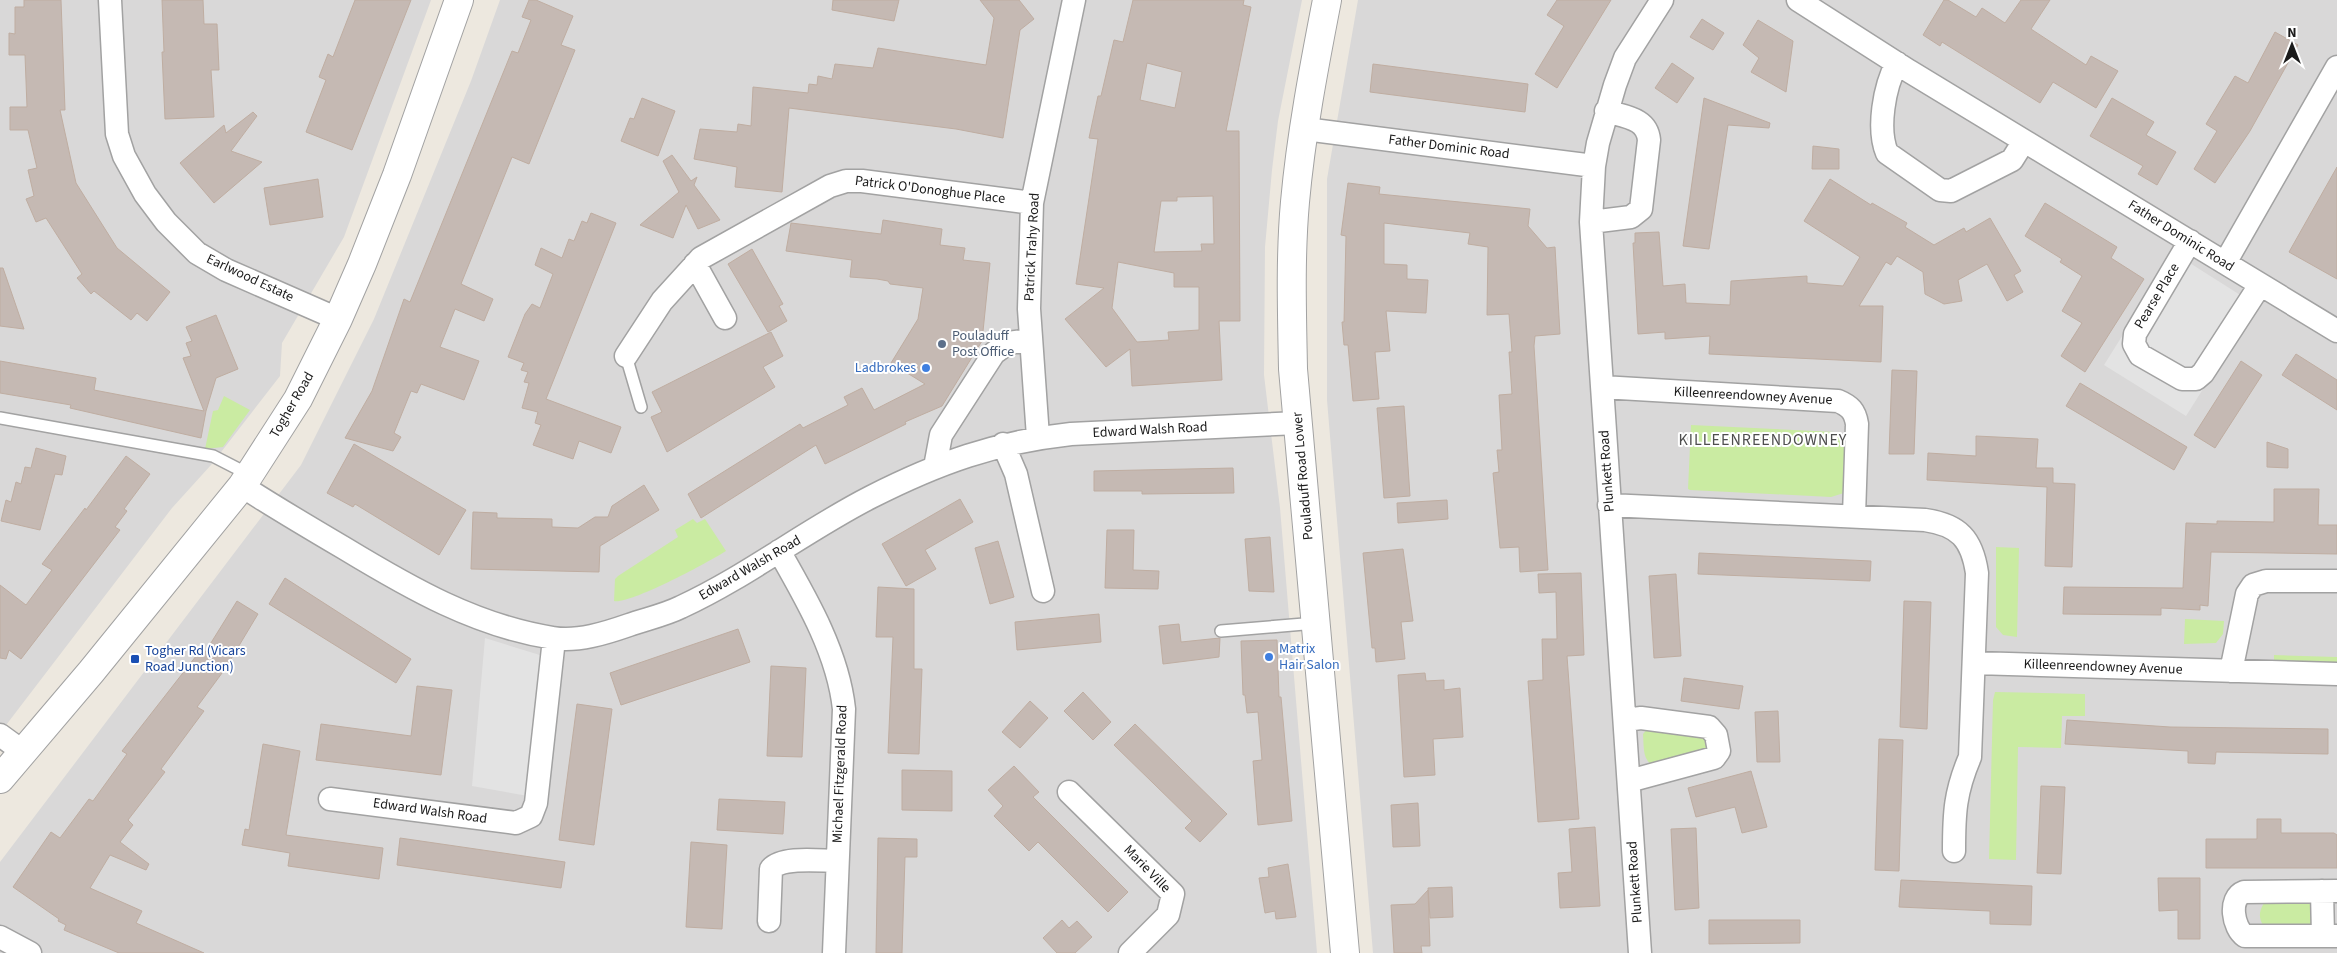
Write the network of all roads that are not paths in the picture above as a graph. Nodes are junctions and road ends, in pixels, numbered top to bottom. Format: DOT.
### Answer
graph roads {
  1 [pos="110,0"];
  2 [pos="459,0"];
  3 [pos="1074,0"];
  4 [pos="1327,0"];
  5 [pos="1662,0"];
  6 [pos="1798,0"];
  7 [pos="1897,63"];
  8 [pos="2337,67"];
  9 [pos="1606,111"];
  10 [pos="1304,129"];
  11 [pos="2024,141"];
  12 [pos="1594,166"];
  13 [pos="1032,203"];
  14 [pos="1591,222"];
  15 [pos="2190,241"];
  16 [pos="2225,263"];
  17 [pos="695,264"];
  18 [pos="2260,285"];
  19 [pos="725,318"];
  20 [pos="338,320"];
  21 [pos="2337,331"];
  22 [pos="1030,340"];
  23 [pos="626,356"];
  24 [pos="1602,387"];
  25 [pos="641,407"];
  26 [pos="0,418"];
  27 [pos="1298,422"];
  28 [pos="1038,438"];
  29 [pos="1003,444"];
  30 [pos="935,467"];
  31 [pos="246,481"];
  32 [pos="1609,505"];
  33 [pos="1854,516"];
  34 [pos="779,551"];
  35 [pos="2337,581"];
  36 [pos="1043,590"];
  37 [pos="1316,623"];
  38 [pos="1220,632"];
  39 [pos="554,638"];
  40 [pos="1975,663"];
  41 [pos="2231,671"];
  42 [pos="2337,674"];
  43 [pos="1625,720"];
  44 [pos="0,735"];
  45 [pos="22,751"];
  46 [pos="0,779"];
  47 [pos="1629,780"];
  48 [pos="1069,792"];
  49 [pos="330,799"];
  50 [pos="1954,851"];
  51 [pos="836,861"];
  52 [pos="2330,892"];
  53 [pos="769,921"];
  54 [pos="0,936"];
  55 [pos="2330,936"];
  56 [pos="30,953"];
  57 [pos="834,953"];
  58 [pos="1130,953"];
  59 [pos="1345,953"];
  60 [pos="1640,953"];
  1 -- 20 [label="street, Earlwood Estate"];
  2 -- 20 [label="street, Togher Road"];
  3 -- 13 [label="street, Patrick Trahy Road"];
  4 -- 10 [label="street, Pouladuff Road Lower"];
  5 -- 9 [label="street"];
  6 -- 7 [label="street, Father Dominic Road"];
  7 -- 11 [label="street, Father Dominic Road"];
  7 -- 11 [label="street"];
  8 -- 16 [label="street"];
  9 -- 12 [label="street"];
  9 -- 14 [label="street"];
  10 -- 12 [label="street, Father Dominic Road"];
  10 -- 27 [label="street, Pouladuff Road Lower"];
  11 -- 15 [label="street, Father Dominic Road"];
  12 -- 14 [label="street"];
  13 -- 17 [label="street, Patrick O'Donoghue Place"];
  13 -- 22 [label="street, Patrick Trahy Road"];
  14 -- 24 [label="street, Plunkett Road"];
  15 -- 16 [label="street, Father Dominic Road"];
  15 -- 18 [label="street, Pearse Place"];
  16 -- 18 [label="street, Father Dominic Road"];
  17 -- 19 [label="street"];
  17 -- 23 [label="street, Patrick O'Donoghue Place"];
  18 -- 21 [label="street, Father Dominic Road"];
  20 -- 31 [label="street, Togher Road"];
  22 -- 28 [label="street, Patrick Trahy Road"];
  22 -- 30 [label="street"];
  23 -- 25 [label="lane"];
  24 -- 32 [label="street, Plunkett Road"];
  24 -- 33 [label="street, Killeenreendowney Avenue"];
  26 -- 31 [label="lane"];
  27 -- 28 [label="street, Edward Walsh Road"];
  27 -- 37 [label="street, Pouladuff Road Lower"];
  28 -- 29 [label="street, Edward Walsh Road"];
  29 -- 30 [label="street, Edward Walsh Road"];
  29 -- 36 [label="street"];
  30 -- 34 [label="street, Edward Walsh Road"];
  31 -- 39 [label="street, Edward Walsh Road"];
  31 -- 45 [label="street, Togher Road"];
  32 -- 33 [label="street"];
  32 -- 43 [label="street, Plunkett Road"];
  33 -- 40 [label="street"];
  34 -- 39 [label="street, Edward Walsh Road"];
  34 -- 51 [label="street, Michael Fitzgerald Road"];
  35 -- 41 [label="street"];
  37 -- 38 [label="lane"];
  37 -- 59 [label="street, Pouladuff Road Lower"];
  39 -- 49 [label="street, Edward Walsh Road"];
  40 -- 41 [label="street, Killeenreendowney Avenue"];
  40 -- 50 [label="street"];
  41 -- 42 [label="street, Killeenreendowney Avenue"];
  43 -- 47 [label="street, Plunkett Road"];
  43 -- 47 [label="street"];
  44 -- 45 [label="street"];
  45 -- 46 [label="street, Togher Road"];
  47 -- 60 [label="street, Plunkett Road"];
  48 -- 58 [label="street, Marie Ville"];
  51 -- 53 [label="street, Michael Fitzgerald Road"];
  51 -- 57 [label="street, Michael Fitzgerald Road"];
  52 -- 55 [label="street"];
  52 -- 55 [label="street"];
  54 -- 56 [label="street"];
}
